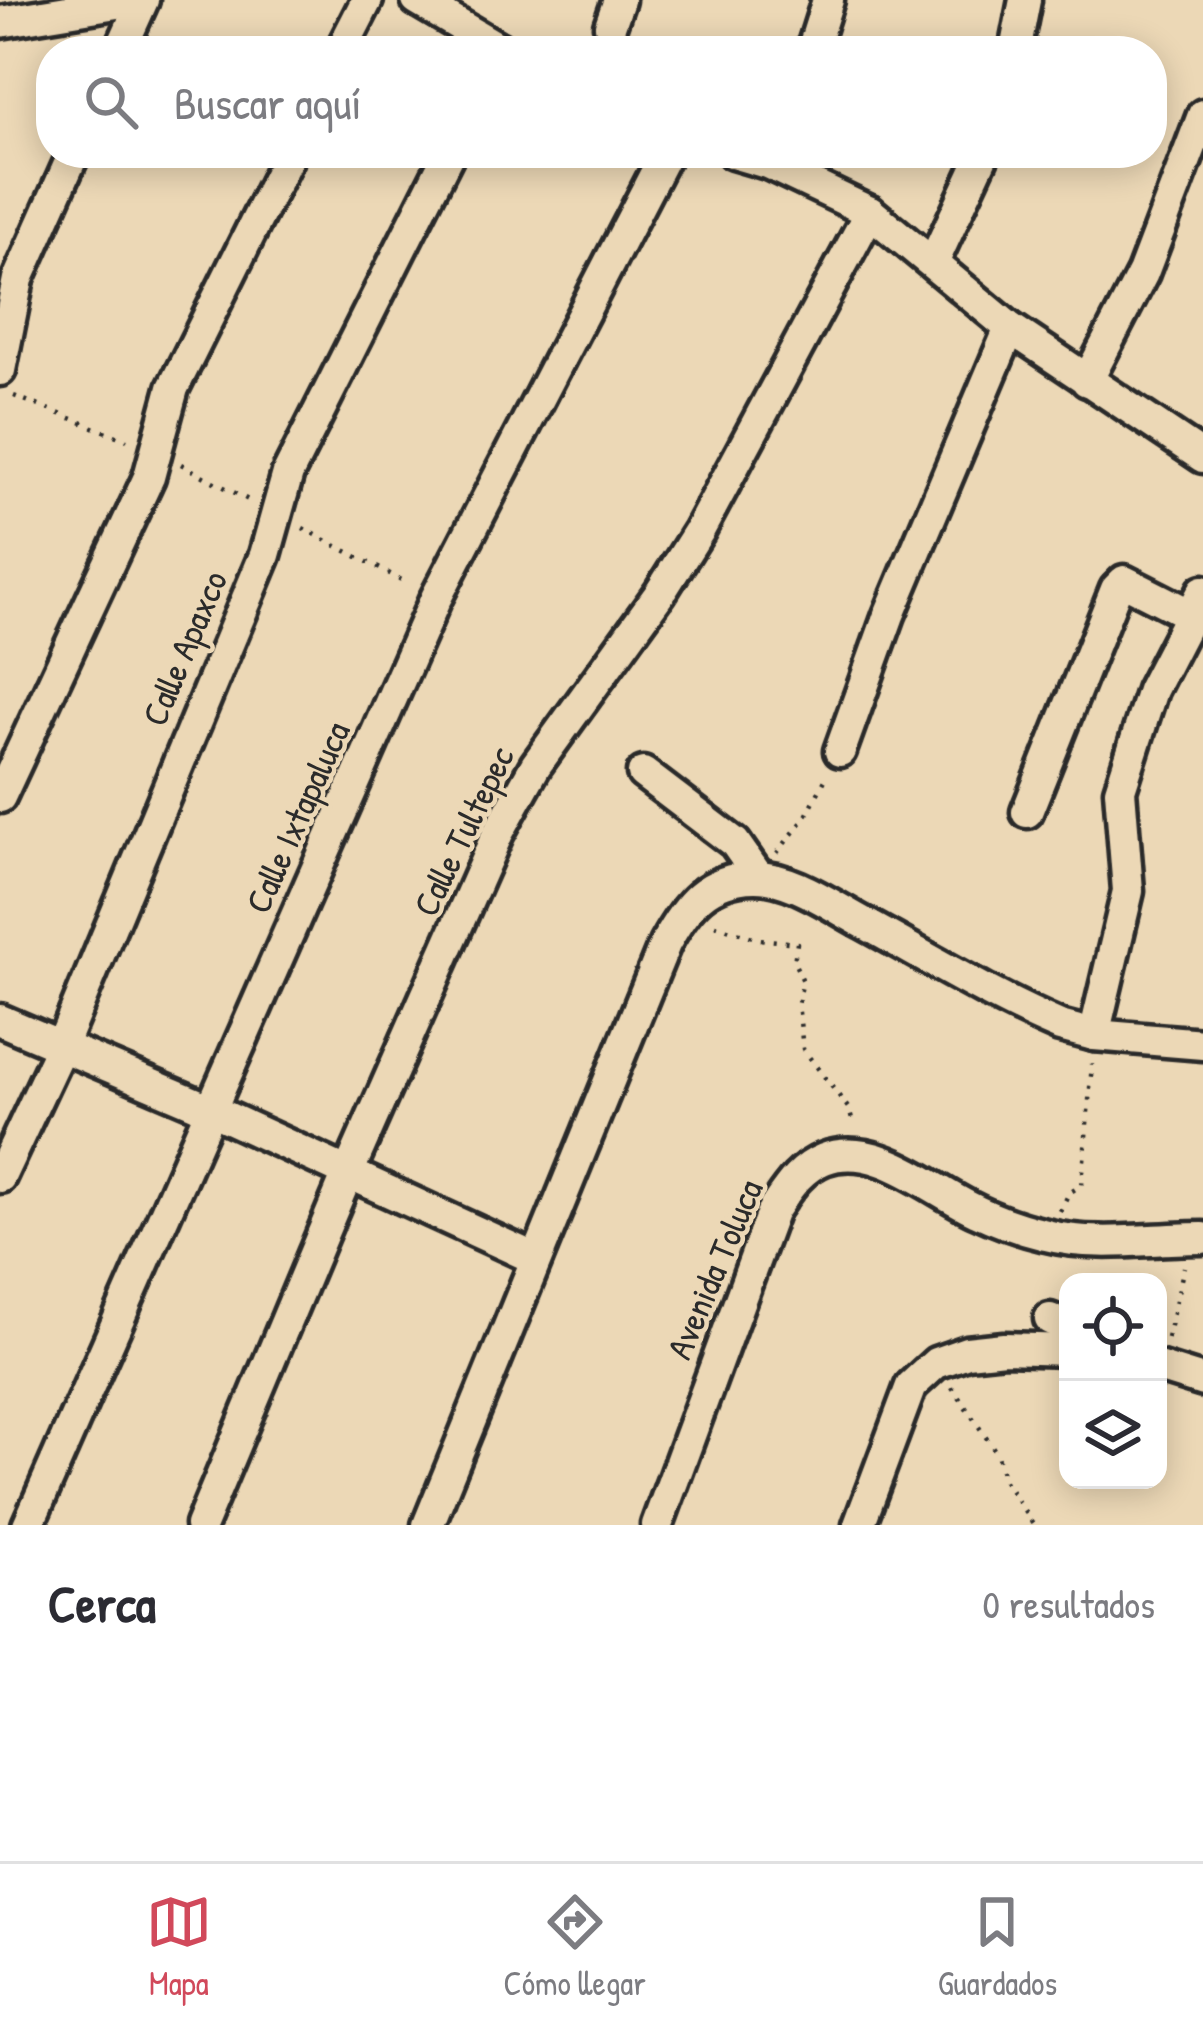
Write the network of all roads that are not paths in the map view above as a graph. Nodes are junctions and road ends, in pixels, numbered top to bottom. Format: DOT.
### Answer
graph roads {
  1 [pos="139,0"];
  2 [pos="367,0"];
  3 [pos="417,0"];
  4 [pos="828,0"];
  5 [pos="1025,0"];
  6 [pos="0,22"];
  7 [pos="126,36"];
  8 [pos="349,36"];
  9 [pos="477,36"];
  10 [pos="817,36"];
  11 [pos="1018,36"];
  12 [pos="1203,115"];
  13 [pos="67,168"];
  14 [pos="282,168"];
  15 [pos="441,168"];
  16 [pos="658,168"];
  17 [pos="789,168"];
  18 [pos="977,168"];
  19 [pos="870,212"];
  20 [pos="934,262"];
  21 [pos="1010,328"];
  22 [pos="0,370"];
  23 [pos="1088,380"];
  24 [pos="1203,457"];
  25 [pos="1197,603"];
  26 [pos="840,751"];
  27 [pos="644,773"];
  28 [pos="0,797"];
  29 [pos="1027,812"];
  30 [pos="758,876"];
  31 [pos="0,1020"];
  32 [pos="1094,1035"];
  33 [pos="1203,1044"];
  34 [pos="60,1048"];
  35 [pos="209,1109"];
  36 [pos="348,1173"];
  37 [pos="0,1178"];
  38 [pos="1197,1238"];
  39 [pos="536,1259"];
  40 [pos="1059,1350"];
  41 [pos="1167,1370"];
  42 [pos="1203,1381"];
  43 [pos="28,1525"];
  44 [pos="201,1525"];
  45 [pos="428,1525"];
  46 [pos="657,1525"];
  47 [pos="859,1525"];
  1 -- 6 [label="street"];
  1 -- 7 [label="street"];
  2 -- 8 [label="street"];
  3 -- 9 [label="street"];
  4 -- 10 [label="street"];
  5 -- 11 [label="street"];
  12 -- 23 [label="street"];
  13 -- 22 [label="street"];
  14 -- 28 [label="street"];
  15 -- 34 [label="street, Calle Apaxco"];
  16 -- 35 [label="street, Calle Ixtapaluca"];
  17 -- 19 [label="street"];
  18 -- 20 [label="street"];
  19 -- 20 [label="street"];
  19 -- 36 [label="street, Calle Tultepec"];
  20 -- 21 [label="street"];
  21 -- 23 [label="street"];
  21 -- 26 [label="street"];
  23 -- 24 [label="street"];
  25 -- 29 [label="street"];
  25 -- 32 [label="street"];
  27 -- 30 [label="street"];
  30 -- 32 [label="street"];
  30 -- 39 [label="street"];
  31 -- 34 [label="street"];
  32 -- 33 [label="street"];
  34 -- 35 [label="street"];
  34 -- 37 [label="street, Calle Apaxco"];
  35 -- 36 [label="street"];
  35 -- 43 [label="street, Calle Ixtapaluca"];
  36 -- 39 [label="street"];
  36 -- 44 [label="street, Calle Tultepec"];
  38 -- 46 [label="street, Avenida Toluca"];
  39 -- 45 [label="street"];
  40 -- 47 [label="street"];
  41 -- 42 [label="street"];
}
